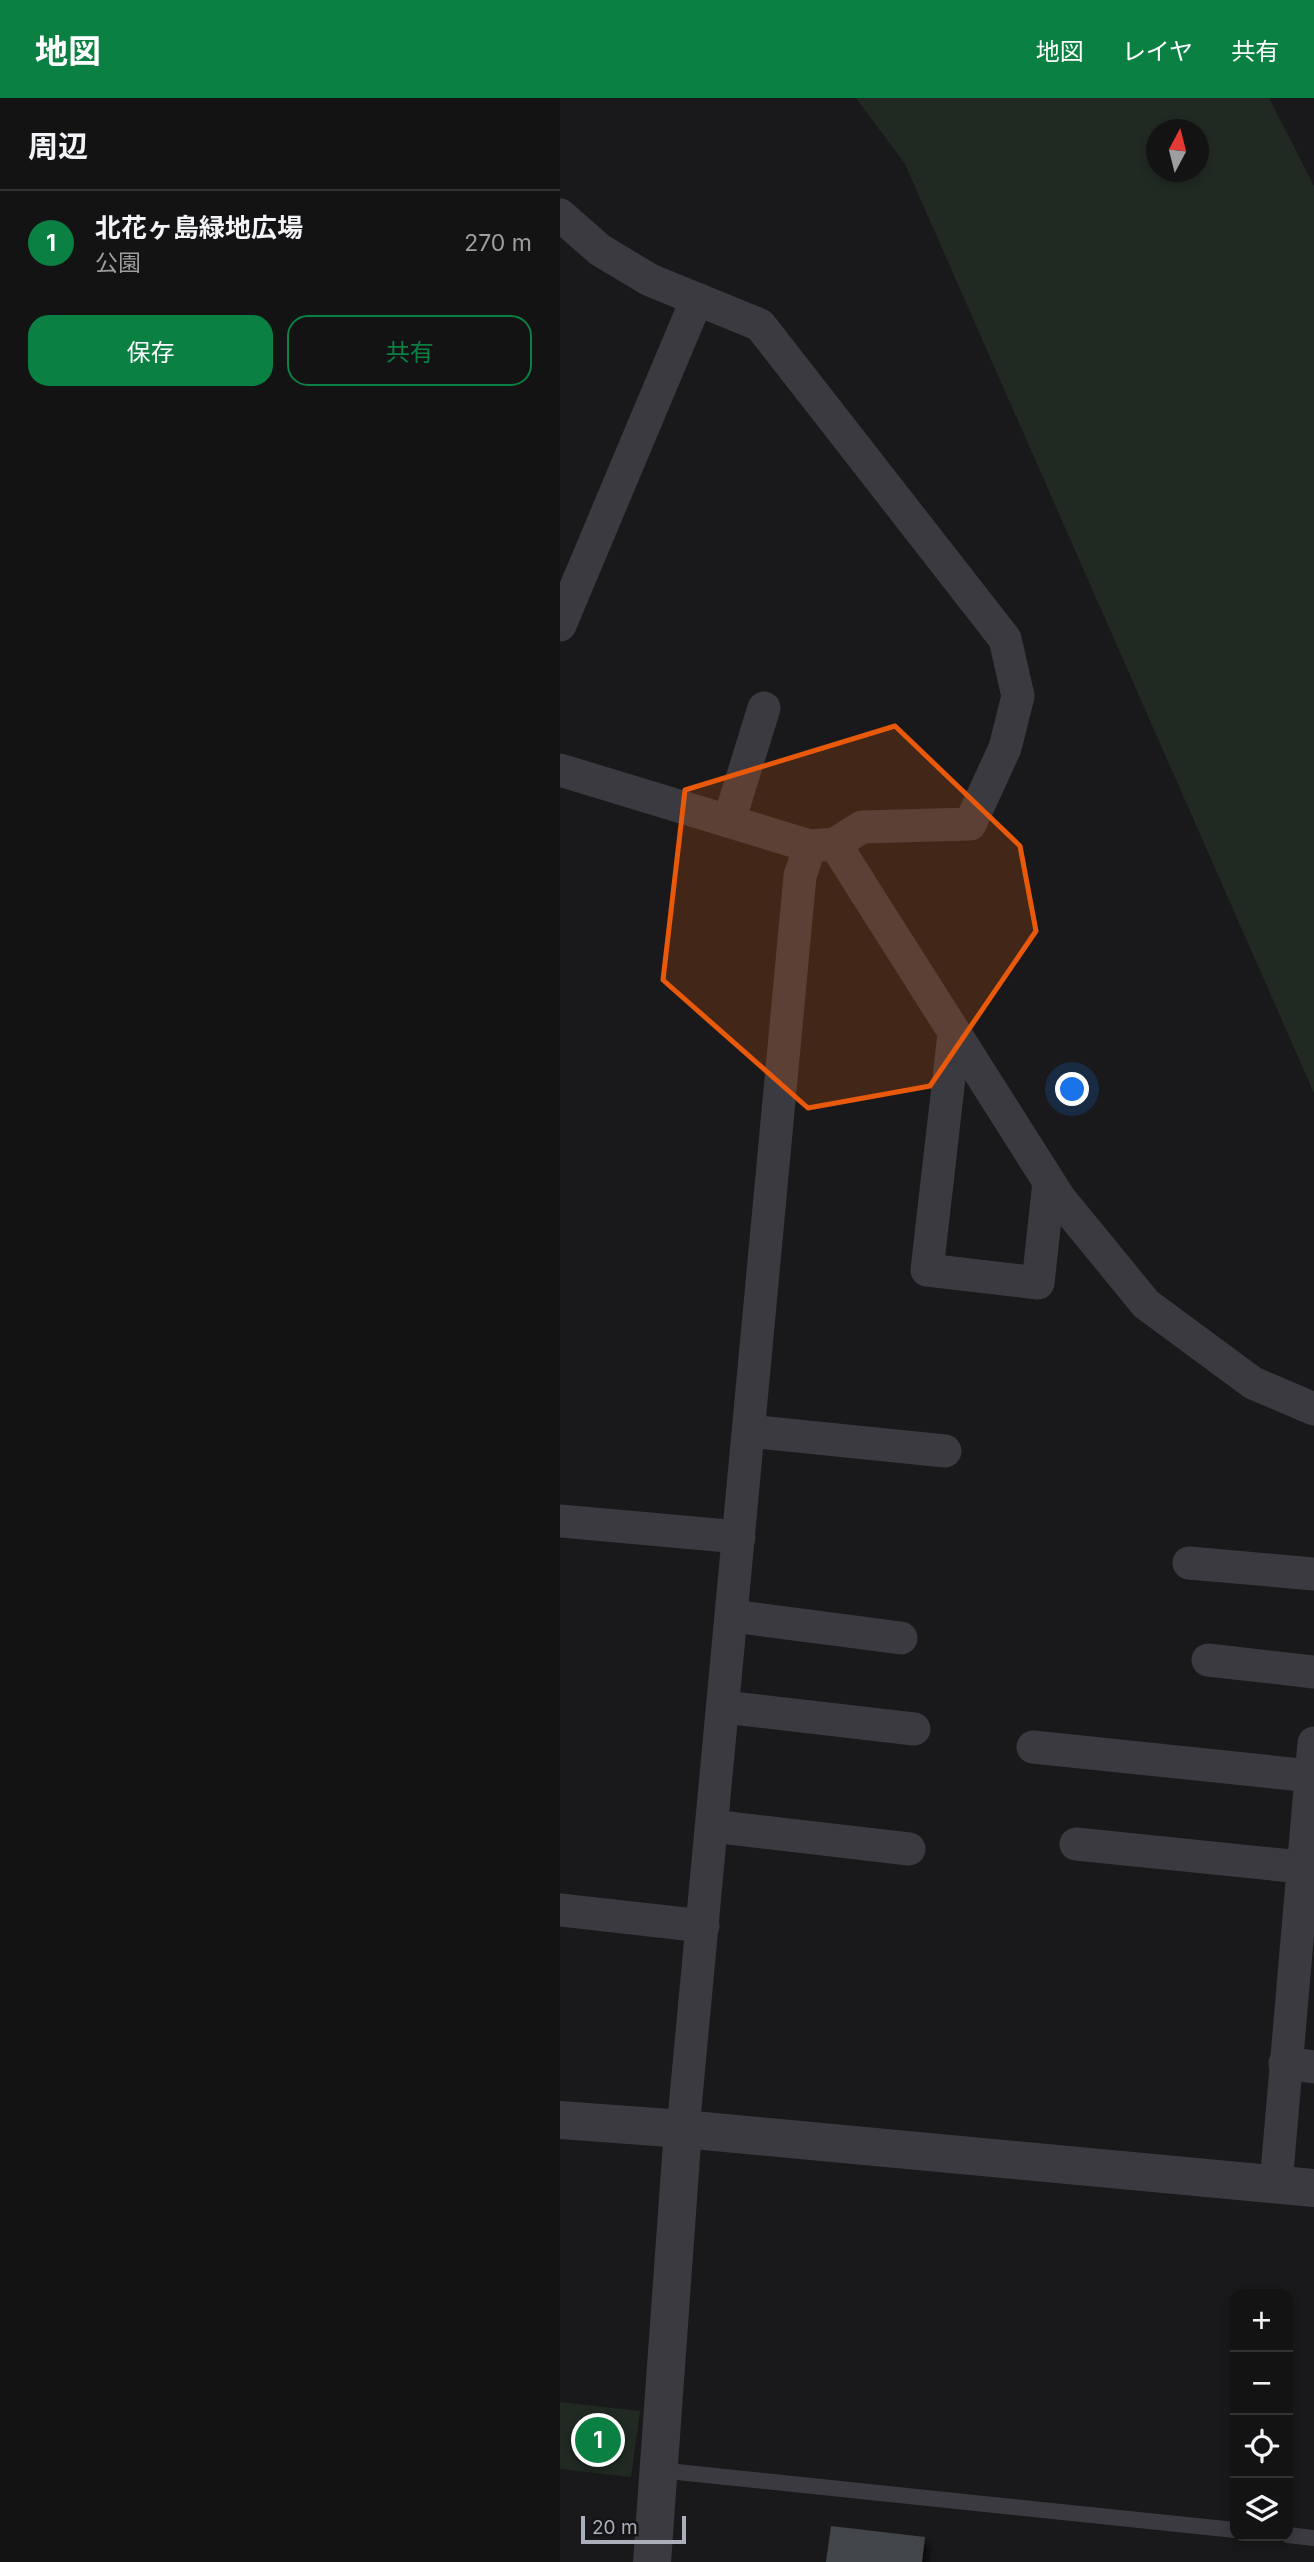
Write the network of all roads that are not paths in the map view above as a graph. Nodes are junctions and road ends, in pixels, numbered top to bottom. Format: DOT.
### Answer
graph roads {
  1 [pos="560,215"];
  2 [pos="697,299"];
  3 [pos="560,625"];
  4 [pos="764,708"];
  5 [pos="560,770"];
  6 [pos="729,821"];
  7 [pos="822,845"];
  8 [pos="954,1034"];
  9 [pos="1049,1182"];
  10 [pos="1314,1409"];
  11 [pos="749,1431"];
  12 [pos="945,1451"];
  13 [pos="560,1521"];
  14 [pos="739,1537"];
  15 [pos="1189,1563"];
  16 [pos="1314,1574"];
  17 [pos="732,1616"];
  18 [pos="901,1638"];
  19 [pos="1208,1660"];
  20 [pos="1314,1672"];
  21 [pos="724,1707"];
  22 [pos="914,1729"];
  23 [pos="1033,1747"];
  24 [pos="1313,1755"];
  25 [pos="712,1826"];
  26 [pos="1076,1844"];
  27 [pos="909,1849"];
  28 [pos="1305,1877"];
  29 [pos="560,1910"];
  30 [pos="703,1926"];
  31 [pos="1300,2065"];
  32 [pos="560,2120"];
  33 [pos="683,2129"];
  34 [pos="1276,2184"];
  35 [pos="1314,2188"];
  36 [pos="658,2470"];
  37 [pos="1230,2529"];
  38 [pos="1293,2536"];
  39 [pos="1314,2538"];
  40 [pos="652,2562"];
  1 -- 2 [label="street"];
  2 -- 3 [label="street"];
  2 -- 7 [label="street"];
  4 -- 6 [label="street"];
  5 -- 6 [label="street"];
  6 -- 7 [label="street"];
  7 -- 8 [label="street"];
  7 -- 11 [label="street"];
  8 -- 9 [label="street"];
  8 -- 9 [label="street"];
  9 -- 10 [label="street"];
  11 -- 12 [label="street"];
  11 -- 14 [label="street"];
  13 -- 14 [label="street"];
  14 -- 17 [label="street"];
  15 -- 16 [label="street"];
  17 -- 18 [label="street"];
  17 -- 21 [label="street"];
  19 -- 20 [label="street"];
  21 -- 22 [label="street"];
  21 -- 25 [label="street"];
  23 -- 24 [label="street"];
  24 -- 28 [label="street"];
  25 -- 27 [label="street"];
  25 -- 30 [label="street"];
  26 -- 28 [label="street"];
  28 -- 31 [label="street"];
  29 -- 30 [label="street"];
  30 -- 33 [label="street"];
  31 -- 34 [label="street"];
  32 -- 33 [label="street"];
  33 -- 34 [label="street"];
  33 -- 36 [label="street"];
  34 -- 35 [label="street"];
  36 -- 37 [label="lane"];
  36 -- 40 [label="street"];
  38 -- 39 [label="lane"];
}
